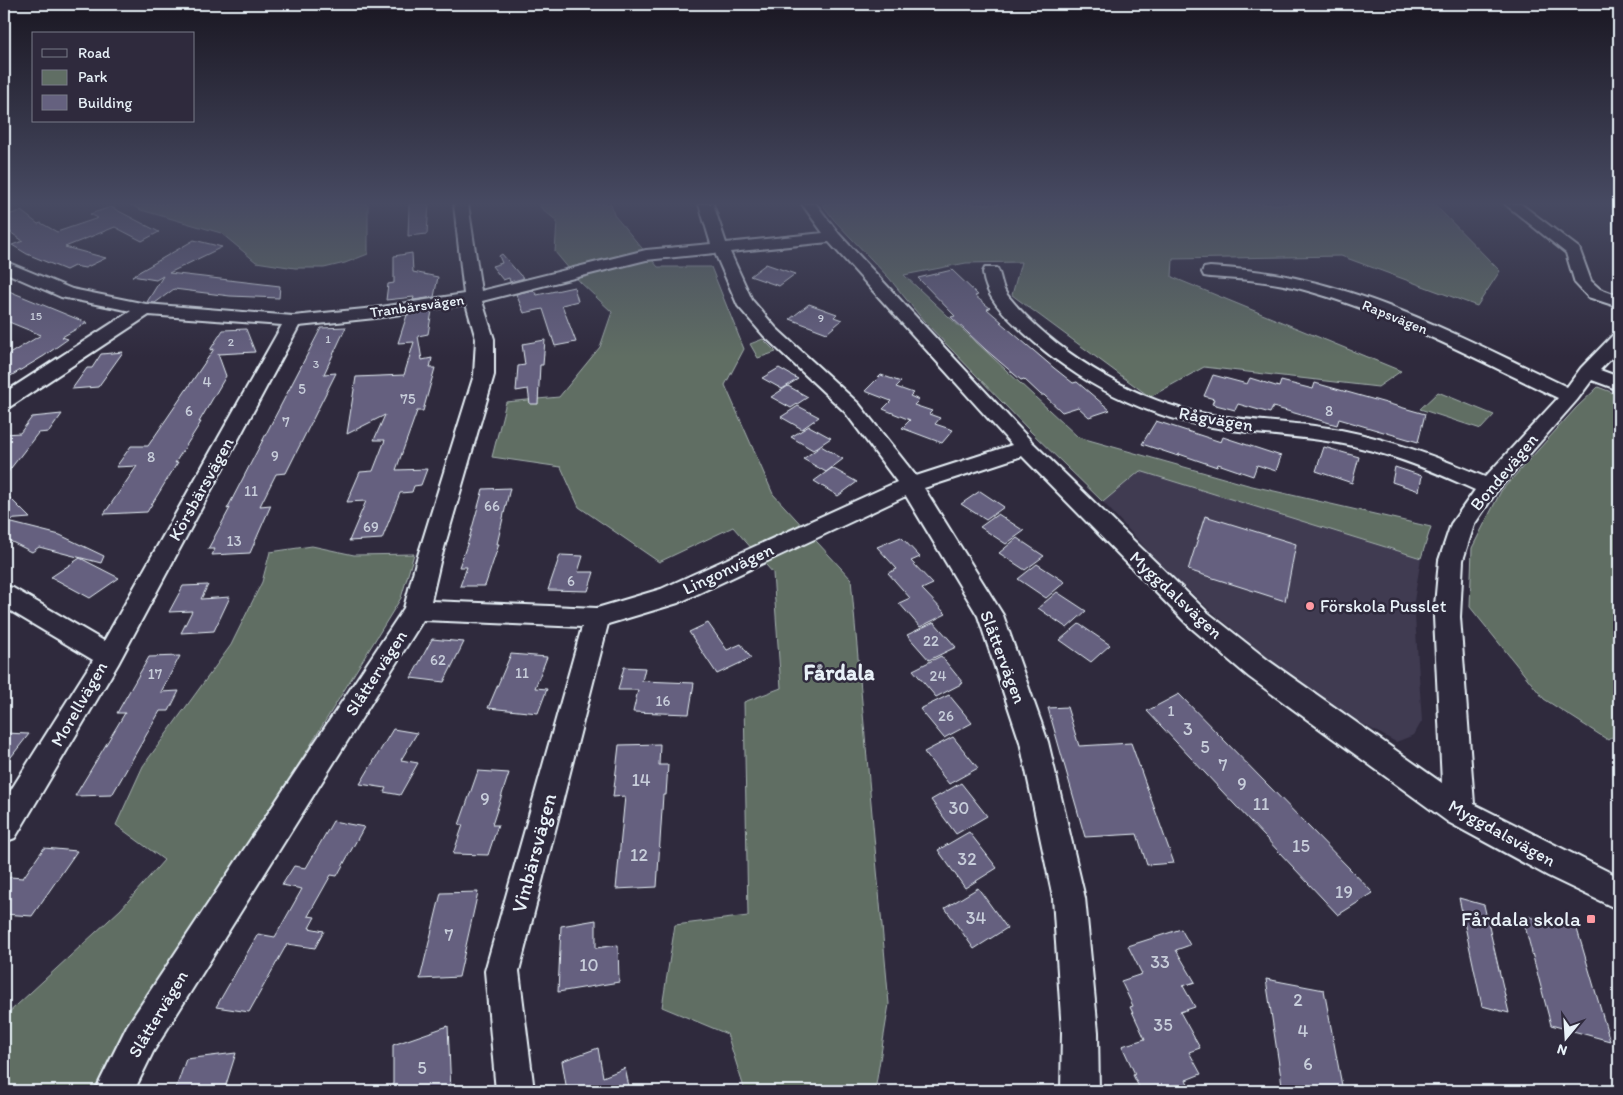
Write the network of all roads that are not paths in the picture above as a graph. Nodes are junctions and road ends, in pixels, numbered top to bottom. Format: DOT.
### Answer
graph roads {
  1 [pos="468,255"];
  2 [pos="646,255"];
  3 [pos="724,255"];
  4 [pos="850,255"];
  5 [pos="1573,255"];
  6 [pos="4,266"];
  7 [pos="991,272"];
  8 [pos="1210,272"];
  9 [pos="473,298"];
  10 [pos="1619,302"];
  11 [pos="146,309"];
  12 [pos="293,322"];
  13 [pos="1619,339"];
  14 [pos="1588,372"];
  15 [pos="1619,384"];
  16 [pos="1570,396"];
  17 [pos="4,402"];
  18 [pos="1026,448"];
  19 [pos="911,485"];
  20 [pos="1488,487"];
  21 [pos="4,595"];
  22 [pos="416,610"];
  23 [pos="597,618"];
  24 [pos="109,657"];
  25 [pos="1459,812"];
  26 [pos="4,828"];
  27 [pos="1619,894"];
  28 [pos="114,1091"];
  29 [pos="515,1091"];
  30 [pos="1080,1091"];
  1 -- 9 [label="street, Slåttervägen"];
  2 -- 9 [label="street, Tranbärsvägen"];
  3 -- 19 [label="street, Slåttervägen"];
  4 -- 18 [label="street, Myggdalsvägen"];
  5 -- 10 [label="street"];
  6 -- 11 [label="street, Tranbärsvägen"];
  7 -- 20 [label="street, Rågvägen"];
  8 -- 16 [label="street, Rapsvägen"];
  9 -- 12 [label="street, Tranbärsvägen"];
  9 -- 22 [label="street, Slåttervägen"];
  11 -- 12 [label="street, Tranbärsvägen"];
  11 -- 17 [label="street"];
  12 -- 24 [label="street, Körsbärsvägen"];
  13 -- 14 [label="street, Bondevägen"];
  14 -- 15 [label="street"];
  14 -- 16 [label="street, Bondevägen"];
  16 -- 20 [label="street, Bondevägen"];
  18 -- 19 [label="street, Lingonvägen"];
  18 -- 25 [label="street, Myggdalsvägen"];
  19 -- 23 [label="street, Lingonvägen"];
  19 -- 30 [label="street, Slåttervägen"];
  20 -- 25 [label="street, Bondevägen"];
  21 -- 24 [label="street, Morellvägen"];
  22 -- 23 [label="street, Lingonvägen"];
  22 -- 28 [label="street, Slåttervägen"];
  23 -- 29 [label="street, Vinbärsvägen"];
  24 -- 26 [label="street, Morellvägen"];
  25 -- 27 [label="street, Myggdalsvägen"];
}
